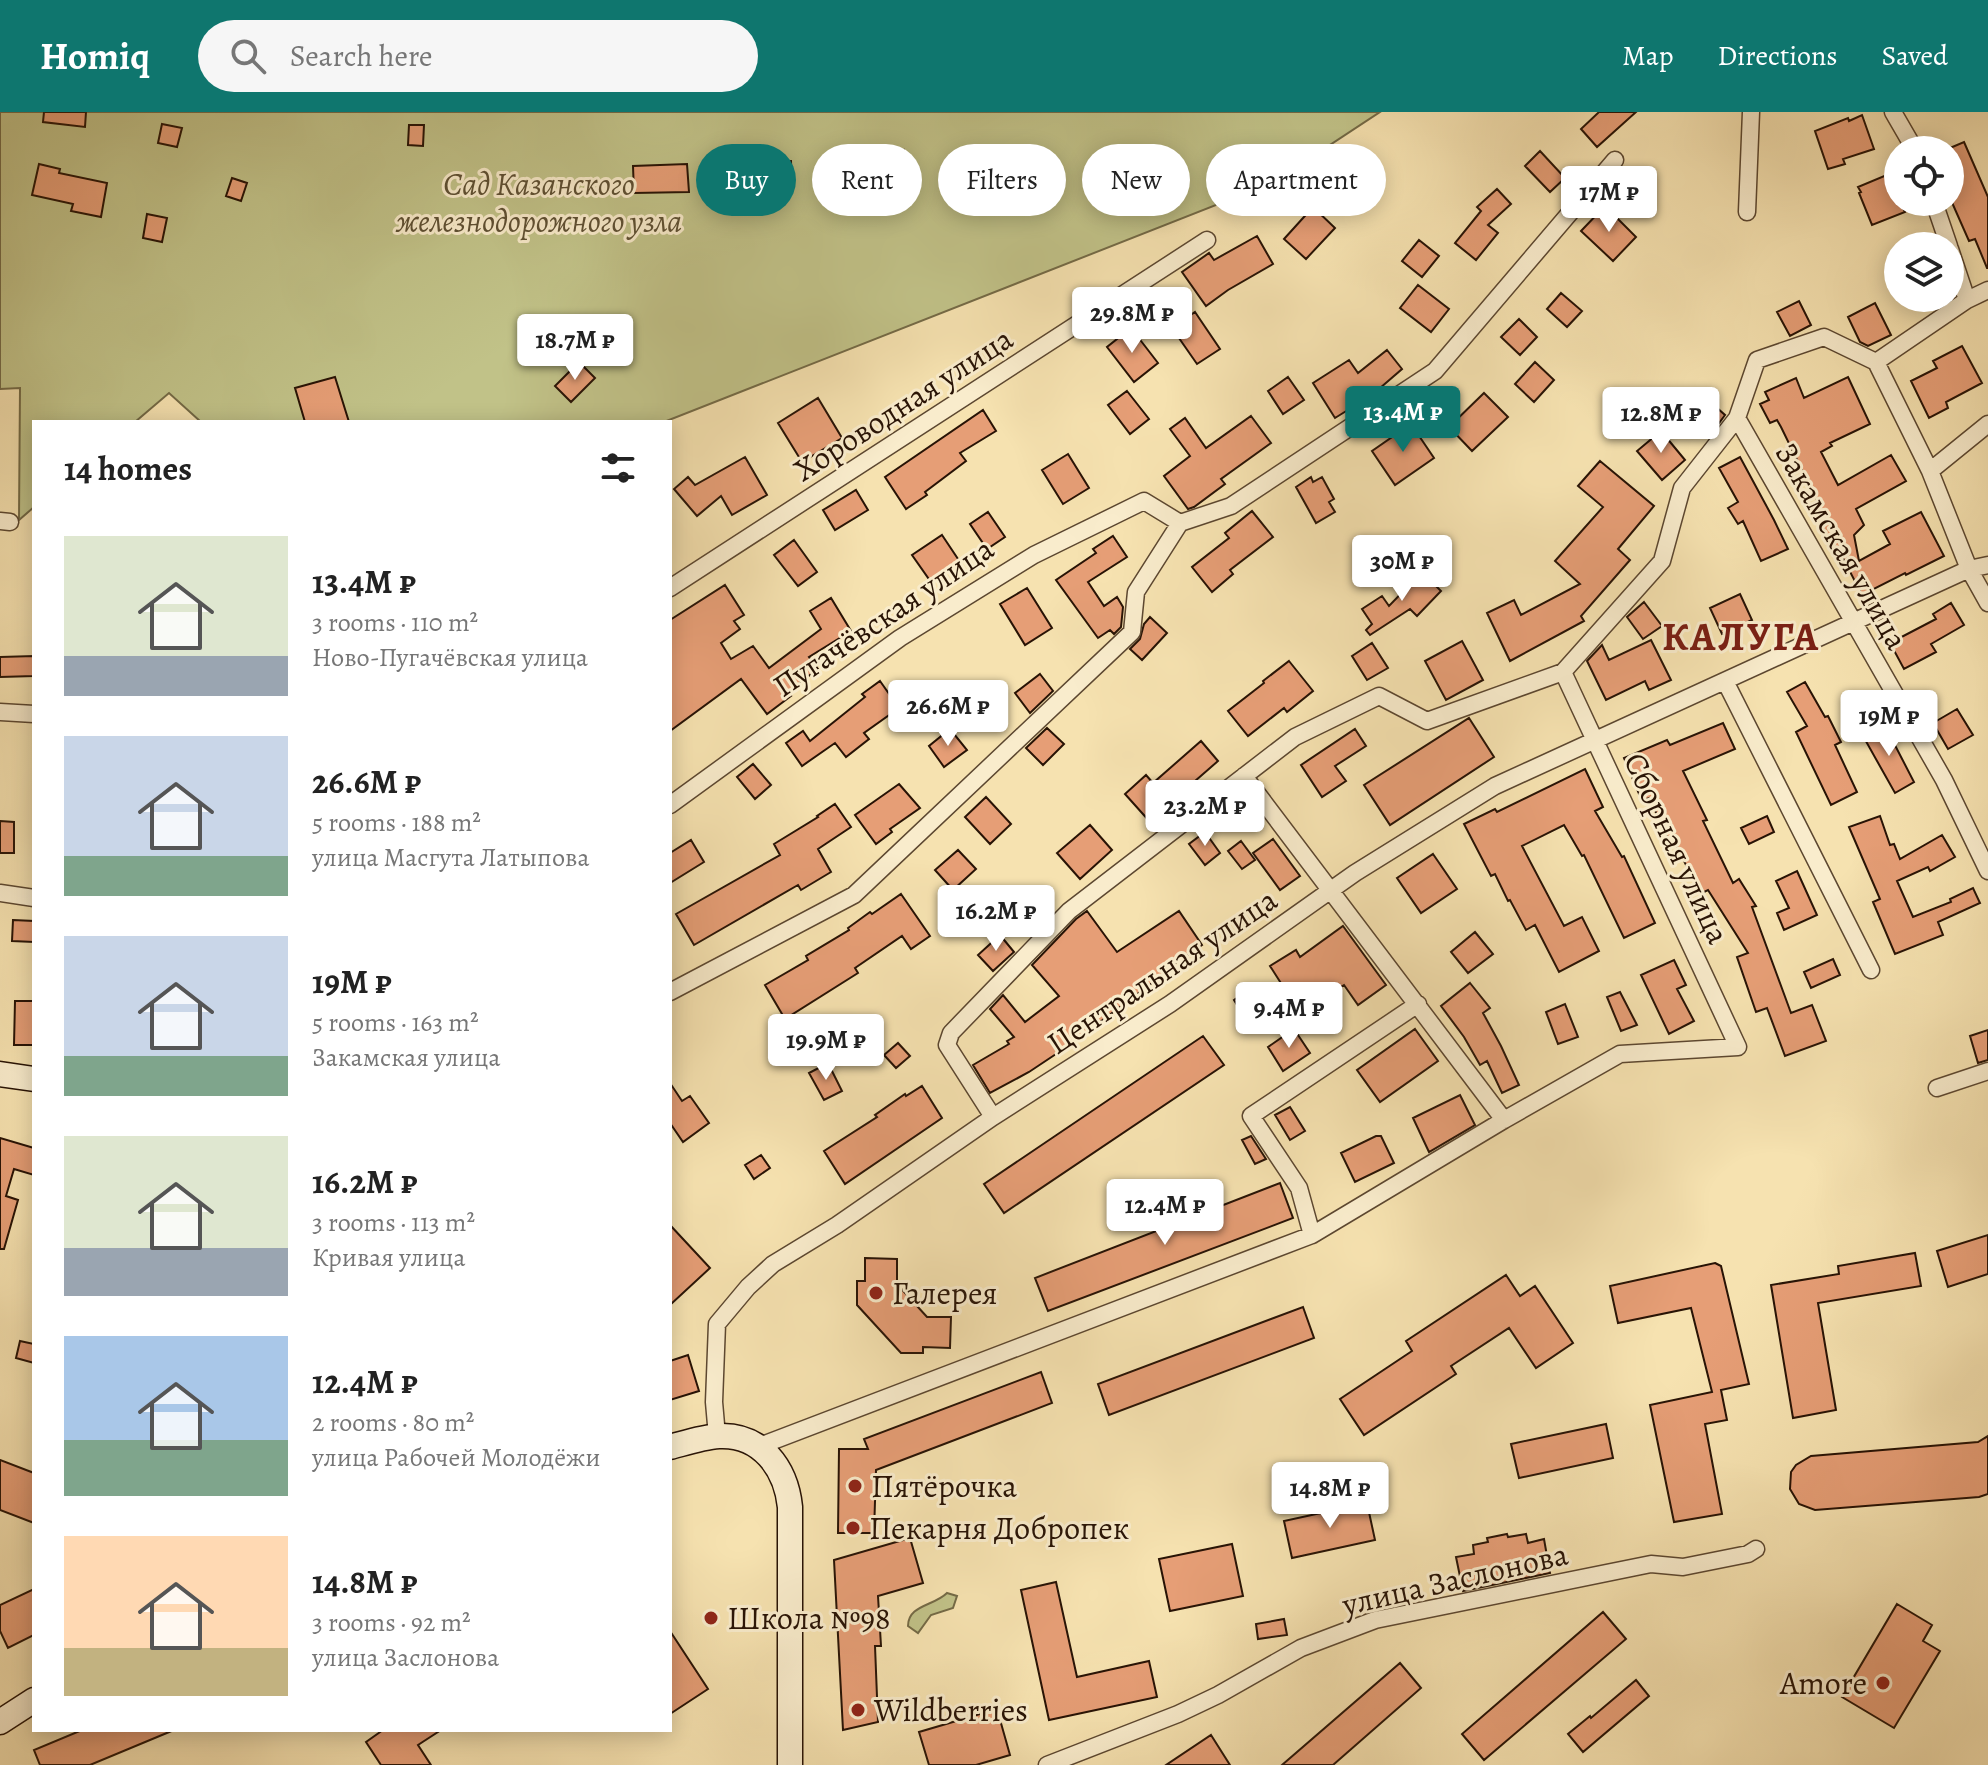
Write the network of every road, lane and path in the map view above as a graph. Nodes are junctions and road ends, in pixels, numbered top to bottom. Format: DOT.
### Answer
graph roads {
  1 [pos="1751,112"];
  2 [pos="1893,112"];
  3 [pos="1907,136"];
  4 [pos="1615,160"];
  5 [pos="1747,212"];
  6 [pos="1207,240"];
  7 [pos="1988,290"];
  8 [pos="1964,291"];
  9 [pos="1967,300"];
  10 [pos="1876,362"];
  11 [pos="1737,418"];
  12 [pos="1988,424"];
  13 [pos="1930,471"];
  14 [pos="1180,523"];
  15 [pos="1988,565"];
  16 [pos="1969,569"];
  17 [pos="672,587"];
  18 [pos="1988,603"];
  19 [pos="1853,622"];
  20 [pos="1563,672"];
  21 [pos="1725,681"];
  22 [pos="0,712"];
  23 [pos="32,714"];
  24 [pos="1596,740"];
  25 [pos="1244,776"];
  26 [pos="672,804"];
  27 [pos="1988,871"];
  28 [pos="1331,889"];
  29 [pos="0,893"];
  30 [pos="32,898"];
  31 [pos="1871,970"];
  32 [pos="672,991"];
  33 [pos="1418,1004"];
  34 [pos="1988,1071"];
  35 [pos="0,1074"];
  36 [pos="32,1079"];
  37 [pos="1937,1088"];
  38 [pos="993,1117"];
  39 [pos="1504,1120"];
  40 [pos="1312,1235"];
  41 [pos="717,1436"];
  42 [pos="672,1447"];
  43 [pos="757,1447"];
  44 [pos="1756,1549"];
  45 [pos="32,1701"];
  46 [pos="0,1722"];
  47 [pos="790,1765"];
  48 [pos="1047,1765"];
  1 -- 5 [label="street"];
  2 -- 3 [label="street"];
  4 -- 14 [label="street"];
  6 -- 17 [label="street, Хороводная улица"];
  7 -- 9 [label="street"];
  8 -- 9 [label="street"];
  9 -- 10 [label="street"];
  10 -- 11 [label="street"];
  10 -- 13 [label="street"];
  11 -- 19 [label="street, Закамская улица"];
  11 -- 20 [label="street"];
  12 -- 13 [label="street"];
  13 -- 16 [label="street"];
  14 -- 26 [label="street, Пугачёвская улица"];
  14 -- 32 [label="street"];
  15 -- 16 [label="street, Центральная улица"];
  16 -- 18 [label="street"];
  16 -- 19 [label="street, Центральная улица"];
  19 -- 21 [label="street, Центральная улица"];
  19 -- 27 [label="street, Закамская улица"];
  20 -- 24 [label="street, Сборная улица"];
  20 -- 25 [label="street"];
  21 -- 24 [label="street, Центральная улица"];
  21 -- 31 [label="street"];
  22 -- 23 [label="street"];
  24 -- 28 [label="street, Центральная улица"];
  24 -- 39 [label="street, Сборная улица"];
  25 -- 28 [label="street"];
  25 -- 38 [label="street"];
  28 -- 33 [label="street"];
  28 -- 38 [label="street, Центральная улица"];
  29 -- 30 [label="street"];
  33 -- 39 [label="street"];
  33 -- 40 [label="street"];
  34 -- 37 [label="street"];
  35 -- 36 [label="street"];
  38 -- 41 [label="street, Центральная улица"];
  39 -- 40 [label="street"];
  40 -- 43 [label="street"];
  41 -- 42 [label="street"];
  41 -- 43 [label="street"];
  43 -- 47 [label="street"];
  44 -- 48 [label="street, улица Заслонова"];
  45 -- 46 [label="street"];
}
